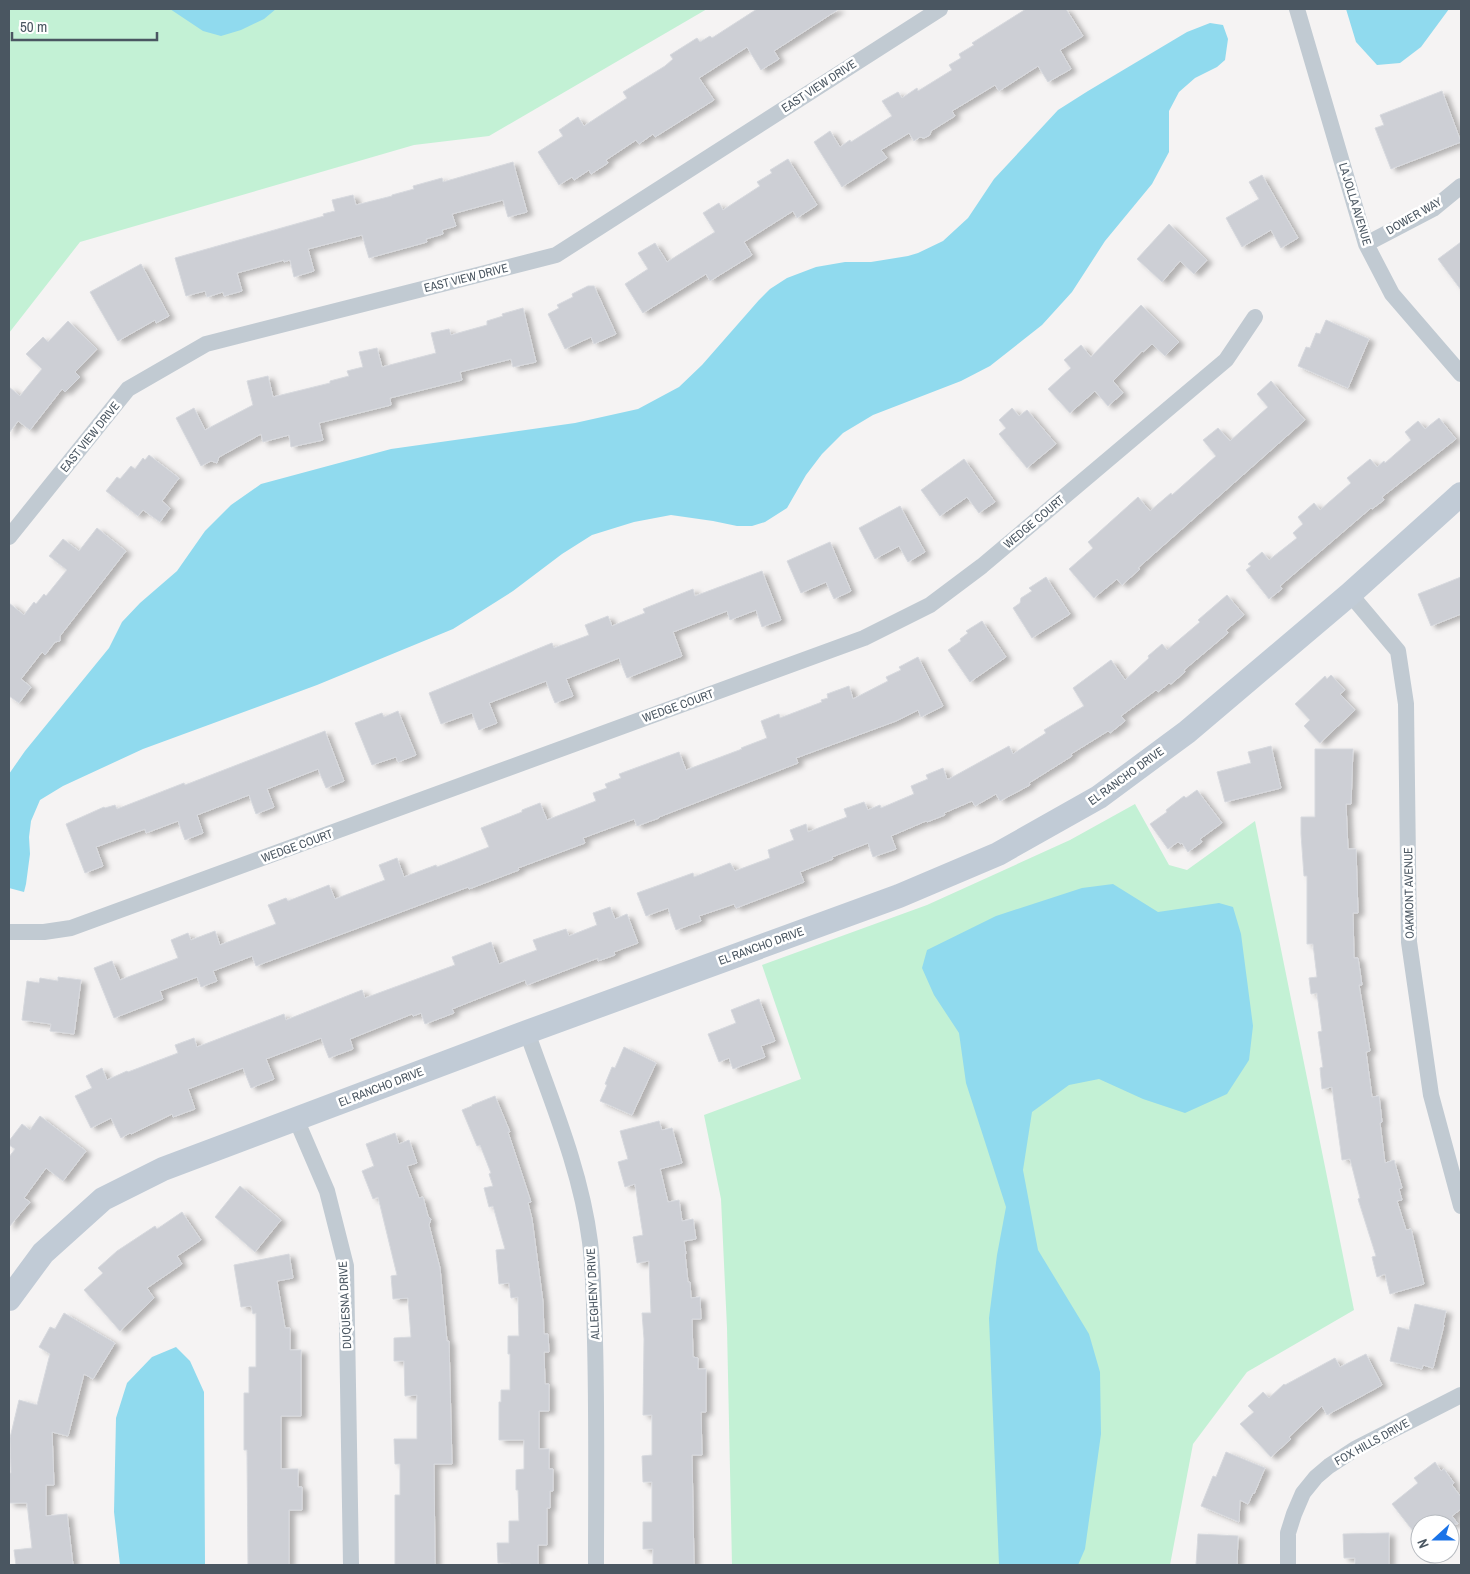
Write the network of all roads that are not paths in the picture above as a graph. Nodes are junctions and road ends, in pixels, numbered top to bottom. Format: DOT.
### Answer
graph roads {
  1 [pos="940,9"];
  2 [pos="1297,9"];
  3 [pos="1461,186"];
  4 [pos="1366,244"];
  5 [pos="1255,316"];
  6 [pos="1461,374"];
  7 [pos="1461,494"];
  8 [pos="9,537"];
  9 [pos="1350,594"];
  10 [pos="9,932"];
  11 [pos="527,1032"];
  12 [pos="296,1119"];
  13 [pos="1461,1206"];
  14 [pos="9,1299"];
  15 [pos="1461,1394"];
  16 [pos="351,1565"];
  17 [pos="596,1565"];
  18 [pos="1288,1565"];
  1 -- 8 [label="street, EAST VIEW DRIVE"];
  2 -- 4 [label="street, LA JOLLA AVENUE"];
  3 -- 4 [label="street, DOWER WAY"];
  4 -- 6 [label="street, LA JOLLA AVENUE"];
  5 -- 10 [label="street, WEDGE COURT"];
  7 -- 9 [label="street, EL RANCHO DRIVE"];
  9 -- 11 [label="street, EL RANCHO DRIVE"];
  9 -- 13 [label="street, OAKMONT AVENUE"];
  11 -- 12 [label="street, EL RANCHO DRIVE"];
  11 -- 17 [label="street, ALLEGHENY DRIVE"];
  12 -- 14 [label="street, EL RANCHO DRIVE"];
  12 -- 16 [label="street, DUQUESNA DRIVE"];
  15 -- 18 [label="street, FOX HILLS DRIVE"];
}
